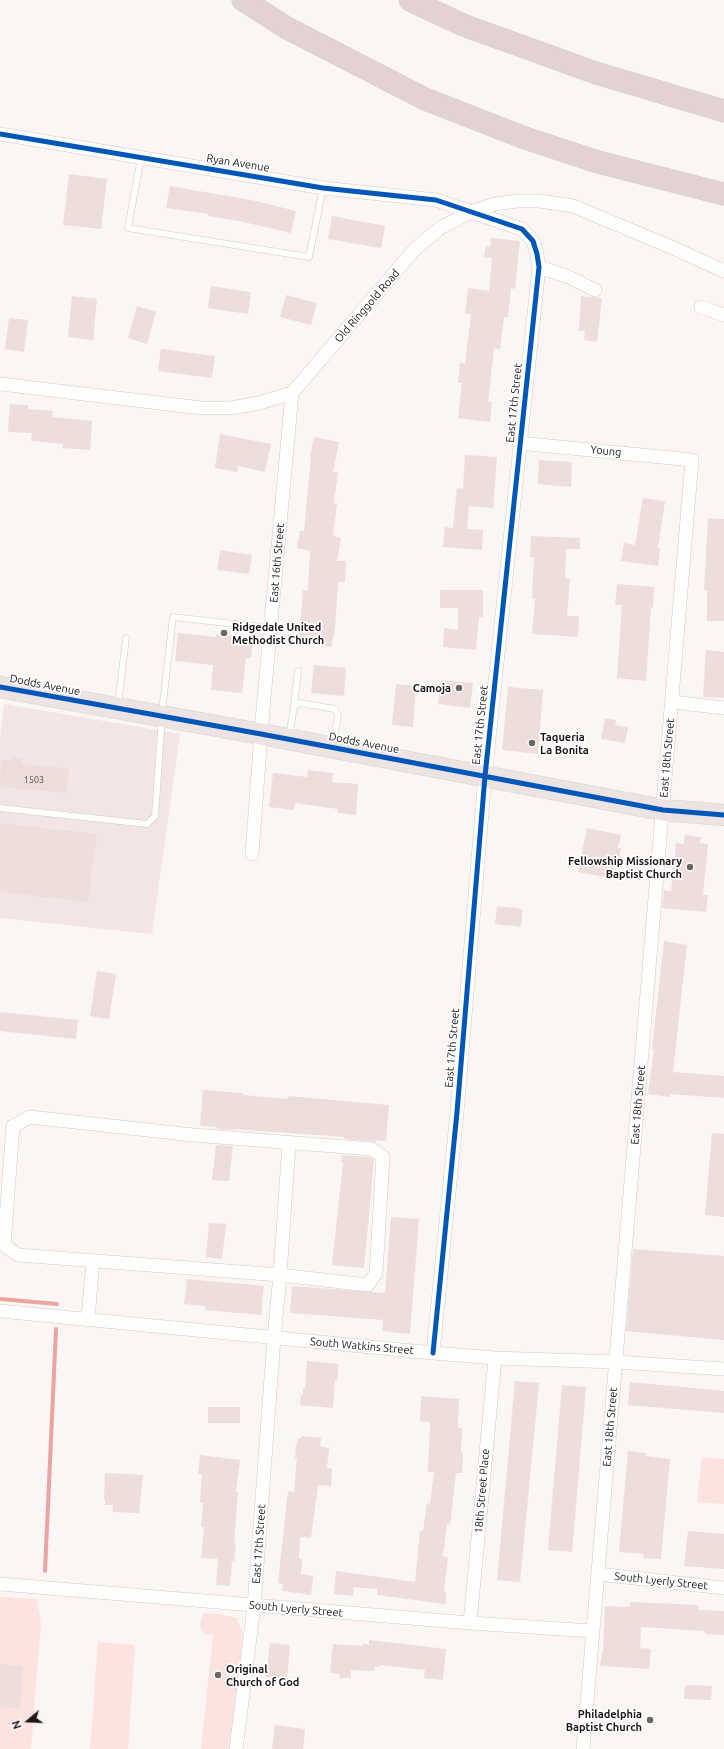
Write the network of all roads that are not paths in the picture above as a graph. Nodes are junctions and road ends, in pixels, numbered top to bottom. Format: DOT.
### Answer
graph roads {
  1 [pos="243,0"];
  2 [pos="410,0"];
  3 [pos="724,111"];
  4 [pos="0,134"];
  5 [pos="141,157"];
  6 [pos="323,188"];
  7 [pos="724,194"];
  8 [pos="471,212"];
  9 [pos="539,267"];
  10 [pos="724,271"];
  11 [pos="595,290"];
  12 [pos="701,308"];
  13 [pos="724,315"];
  14 [pos="0,384"];
  15 [pos="292,393"];
  16 [pos="519,443"];
  17 [pos="692,460"];
  18 [pos="271,628"];
  19 [pos="126,638"];
  20 [pos="298,672"];
  21 [pos="0,687"];
  22 [pos="672,702"];
  23 [pos="294,706"];
  24 [pos="724,708"];
  25 [pos="118,709"];
  26 [pos="163,716"];
  27 [pos="261,734"];
  28 [pos="289,739"];
  29 [pos="333,747"];
  30 [pos="485,776"];
  31 [pos="0,808"];
  32 [pos="663,810"];
  33 [pos="724,815"];
  34 [pos="252,854"];
  35 [pos="289,1143"];
  36 [pos="93,1261"];
  37 [pos="280,1276"];
  38 [pos="0,1312"];
  39 [pos="88,1319"];
  40 [pos="274,1338"];
  41 [pos="433,1353"];
  42 [pos="495,1358"];
  43 [pos="616,1362"];
  44 [pos="724,1369"];
  45 [pos="598,1574"];
  46 [pos="0,1584"];
  47 [pos="724,1588"];
  48 [pos="254,1606"];
  49 [pos="470,1623"];
  50 [pos="593,1631"];
  51 [pos="236,1749"];
  52 [pos="583,1749"];
  1 -- 7 [label="highway"];
  2 -- 3 [label="highway"];
  4 -- 5 [label="street, Ryan Avenue"];
  5 -- 6 [label="street, Ryan Avenue"];
  5 -- 6 [label="lane"];
  6 -- 8 [label="street, Ryan Avenue"];
  8 -- 9 [label="street, East 17th Street"];
  8 -- 10 [label="street, Old Ringgold Road"];
  8 -- 15 [label="street, Old Ringgold Road"];
  9 -- 11 [label="street"];
  9 -- 16 [label="street, East 17th Street"];
  12 -- 13 [label="street"];
  14 -- 15 [label="street"];
  15 -- 18 [label="street, East 16th Street"];
  16 -- 17 [label="street, Young"];
  16 -- 30 [label="street, East 17th Street"];
  17 -- 22 [label="street, East 18th Street"];
  18 -- 26 [label="lane"];
  18 -- 27 [label="street, East 16th Street"];
  19 -- 25 [label="lane"];
  20 -- 23 [label="lane"];
  21 -- 25 [label="main road, Dodds Avenue"];
  22 -- 24 [label="street"];
  22 -- 32 [label="street, East 18th Street"];
  23 -- 28 [label="lane"];
  23 -- 29 [label="lane"];
  25 -- 26 [label="main road, Dodds Avenue"];
  26 -- 27 [label="main road, Dodds Avenue"];
  26 -- 31 [label="lane"];
  27 -- 28 [label="main road, Dodds Avenue"];
  27 -- 34 [label="street, East 16th Street"];
  28 -- 29 [label="main road, Dodds Avenue"];
  29 -- 30 [label="main road, Dodds Avenue"];
  30 -- 32 [label="main road, Dodds Avenue"];
  30 -- 41 [label="street, East 17th Street"];
  32 -- 33 [label="main road, Dodds Avenue"];
  32 -- 43 [label="street, East 18th Street"];
  35 -- 36 [label="street"];
  35 -- 37 [label="street, East 17th Street"];
  35 -- 37 [label="street"];
  36 -- 37 [label="street"];
  36 -- 39 [label="street"];
  37 -- 40 [label="street, East 17th Street"];
  38 -- 39 [label="street, South Watkins Street"];
  39 -- 40 [label="street, South Watkins Street"];
  40 -- 41 [label="street, South Watkins Street"];
  40 -- 48 [label="street, East 17th Street"];
  41 -- 42 [label="street, South Watkins Street"];
  42 -- 43 [label="street, South Watkins Street"];
  42 -- 49 [label="street, 18th Street Place"];
  43 -- 44 [label="street, South Watkins Street"];
  43 -- 45 [label="street, East 18th Street"];
  45 -- 47 [label="street, South Lyerly Street"];
  45 -- 50 [label="street, East 18th Street"];
  46 -- 48 [label="street, South Lyerly Street"];
  48 -- 49 [label="street, South Lyerly Street"];
  48 -- 51 [label="street, East 17th Street"];
  49 -- 50 [label="street, South Lyerly Street"];
  50 -- 52 [label="street, East 18th Street"];
}
